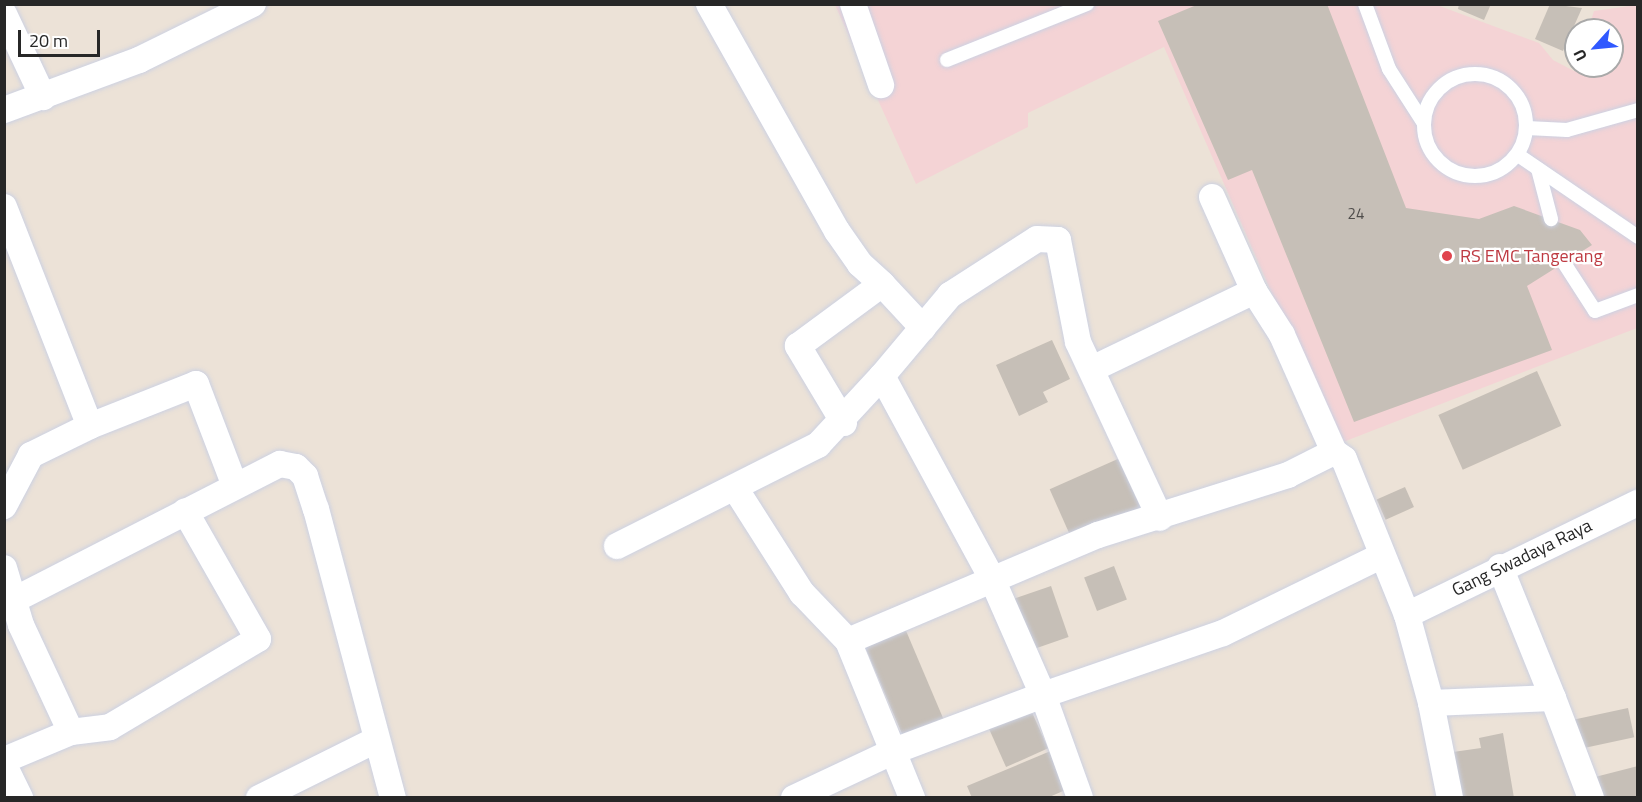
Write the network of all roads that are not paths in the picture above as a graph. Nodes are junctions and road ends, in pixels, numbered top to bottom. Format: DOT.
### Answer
graph roads {
  1 [pos="253,4"];
  2 [pos="710,4"];
  3 [pos="852,4"];
  4 [pos="1087,4"];
  5 [pos="1365,4"];
  6 [pos="4,14"];
  7 [pos="947,60"];
  8 [pos="881,86"];
  9 [pos="43,98"];
  10 [pos="4,110"];
  11 [pos="1638,110"];
  12 [pos="1614,120"];
  13 [pos="1424,122"];
  14 [pos="1638,123"];
  15 [pos="1527,129"];
  16 [pos="1518,155"];
  17 [pos="1538,169"];
  18 [pos="1212,197"];
  19 [pos="4,207"];
  20 [pos="1551,219"];
  21 [pos="1638,237"];
  22 [pos="1564,263"];
  23 [pos="882,284"];
  24 [pos="1254,291"];
  25 [pos="1638,295"];
  26 [pos="923,328"];
  27 [pos="1092,369"];
  28 [pos="882,376"];
  29 [pos="844,423"];
  30 [pos="90,426"];
  31 [pos="1334,452"];
  32 [pos="30,455"];
  33 [pos="4,464"];
  34 [pos="235,486"];
  35 [pos="735,488"];
  36 [pos="1638,503"];
  37 [pos="4,506"];
  38 [pos="184,511"];
  39 [pos="1160,518"];
  40 [pos="617,546"];
  41 [pos="1381,556"];
  42 [pos="1500,567"];
  43 [pos="4,568"];
  44 [pos="992,579"];
  45 [pos="12,601"];
  46 [pos="1407,615"];
  47 [pos="848,641"];
  48 [pos="1043,695"];
  49 [pos="1553,698"];
  50 [pos="1431,704"];
  51 [pos="71,732"];
  52 [pos="376,740"];
  53 [pos="894,752"];
  54 [pos="4,760"];
  55 [pos="4,765"];
  56 [pos="20,798"];
  57 [pos="259,798"];
  58 [pos="393,798"];
  59 [pos="794,798"];
  60 [pos="912,798"];
  61 [pos="1080,798"];
  62 [pos="1450,798"];
  63 [pos="1591,798"];
  1 -- 9 [label="street"];
  2 -- 23 [label="street"];
  3 -- 8 [label="street"];
  4 -- 7 [label="lane"];
  5 -- 13 [label="lane"];
  6 -- 9 [label="street"];
  9 -- 10 [label="street"];
  11 -- 12 [label="lane"];
  12 -- 14 [label="lane"];
  12 -- 15 [label="lane"];
  13 -- 15 [label="lane"];
  13 -- 16 [label="lane"];
  15 -- 16 [label="lane"];
  16 -- 17 [label="lane"];
  17 -- 20 [label="lane"];
  17 -- 21 [label="lane"];
  18 -- 24 [label="street"];
  19 -- 30 [label="street"];
  22 -- 25 [label="lane"];
  23 -- 26 [label="street"];
  23 -- 29 [label="street"];
  24 -- 27 [label="street"];
  24 -- 31 [label="street"];
  26 -- 27 [label="street"];
  26 -- 28 [label="street"];
  27 -- 39 [label="street"];
  28 -- 29 [label="street"];
  28 -- 44 [label="street"];
  29 -- 35 [label="street"];
  30 -- 32 [label="street"];
  30 -- 34 [label="street"];
  31 -- 39 [label="street"];
  31 -- 41 [label="street"];
  32 -- 33 [label="street"];
  32 -- 37 [label="street"];
  34 -- 38 [label="street"];
  34 -- 52 [label="street"];
  35 -- 40 [label="street"];
  35 -- 47 [label="street"];
  36 -- 42 [label="street, Gang Swadaya Raya"];
  38 -- 45 [label="street"];
  38 -- 51 [label="street"];
  39 -- 44 [label="street"];
  41 -- 46 [label="street"];
  41 -- 48 [label="street"];
  42 -- 46 [label="street, Gang Swadaya Raya"];
  42 -- 49 [label="street"];
  43 -- 45 [label="street"];
  44 -- 47 [label="street"];
  44 -- 48 [label="street"];
  45 -- 51 [label="street"];
  46 -- 50 [label="street"];
  47 -- 53 [label="street"];
  48 -- 53 [label="street"];
  48 -- 61 [label="street"];
  49 -- 50 [label="street"];
  49 -- 63 [label="street"];
  50 -- 62 [label="street"];
  51 -- 54 [label="street"];
  52 -- 57 [label="street"];
  52 -- 58 [label="street"];
  53 -- 59 [label="street"];
  53 -- 60 [label="street"];
  55 -- 56 [label="street"];
}
